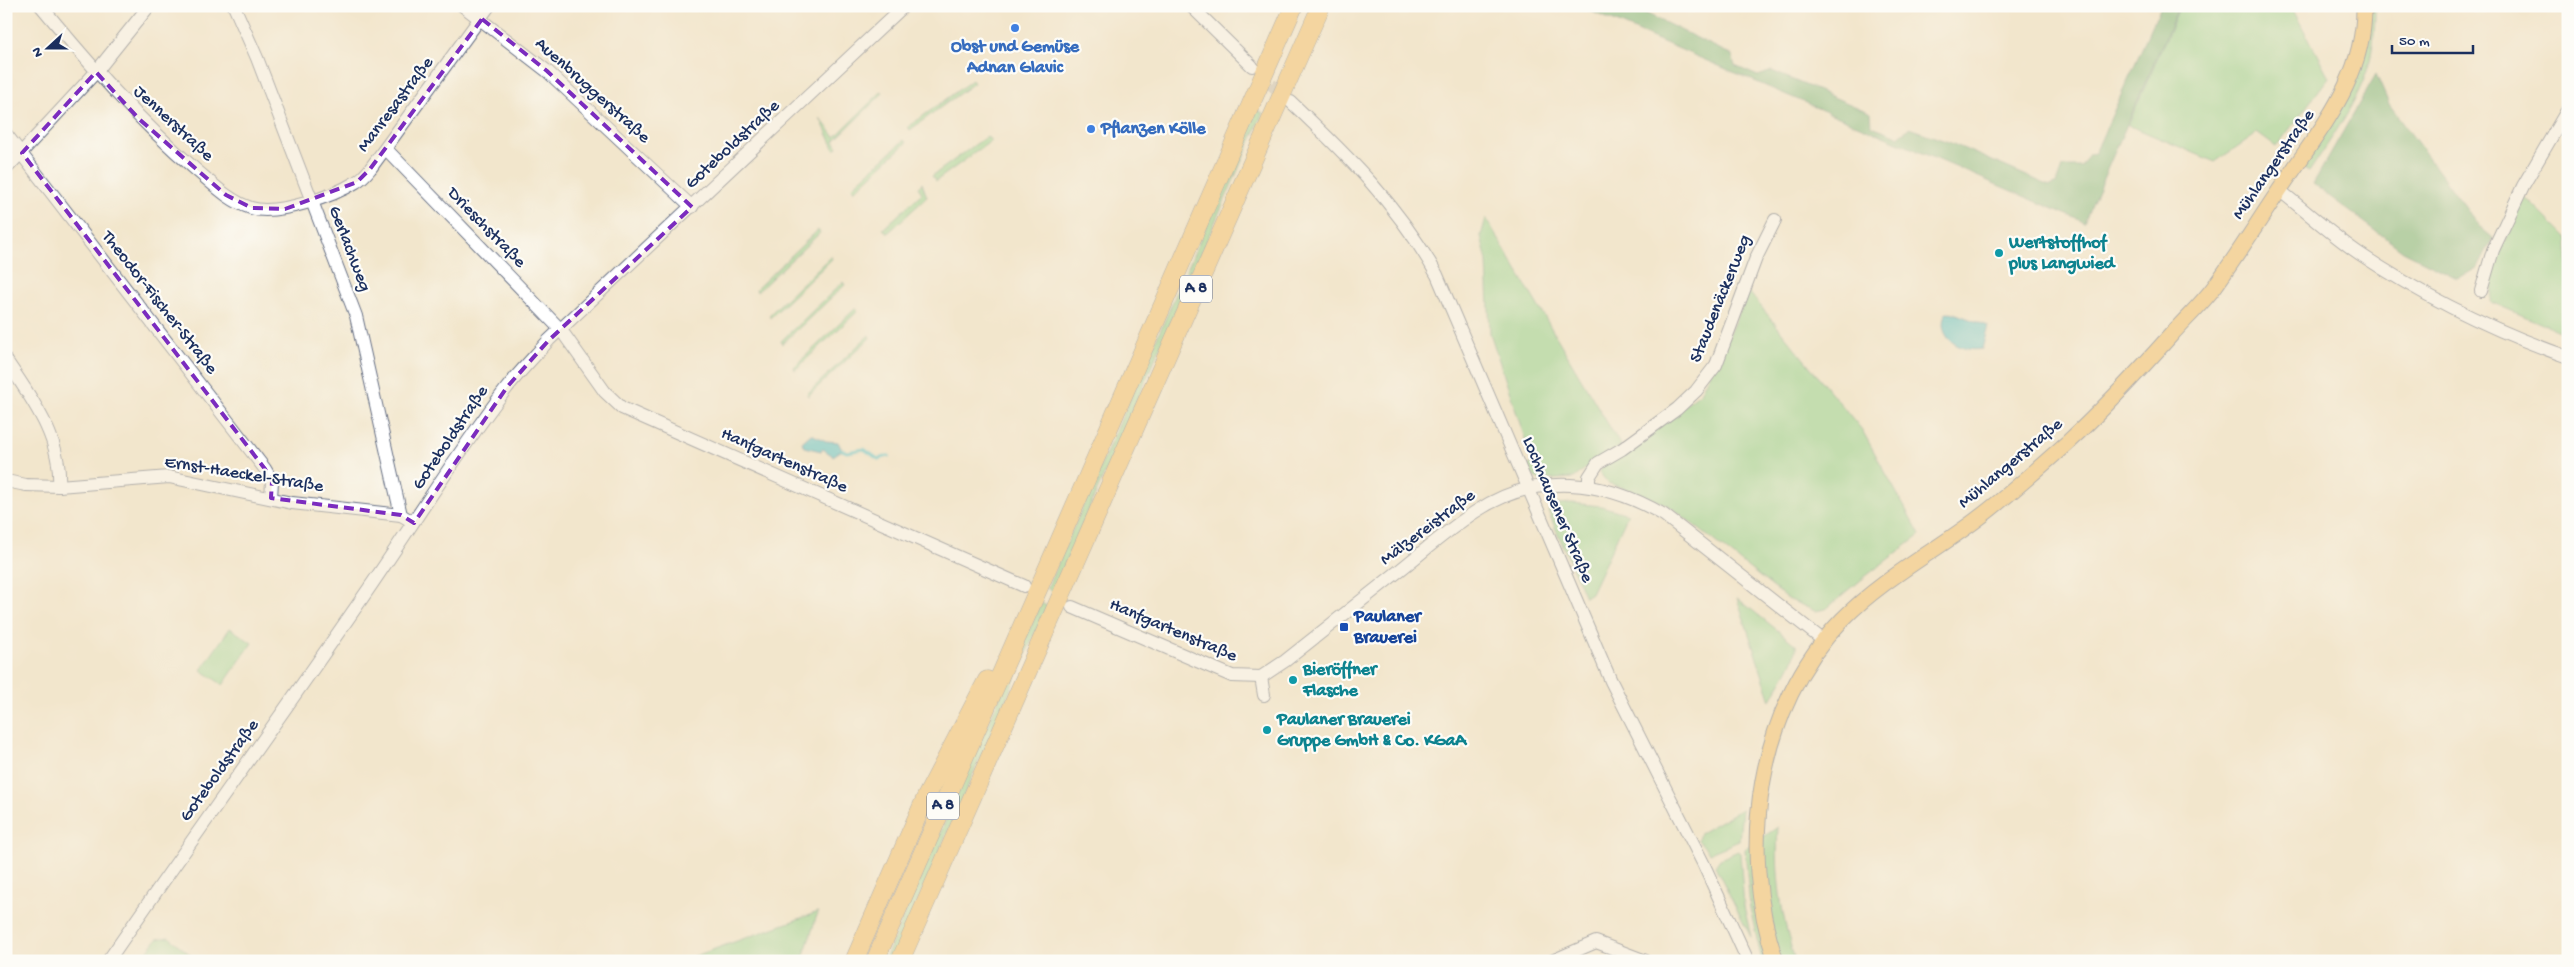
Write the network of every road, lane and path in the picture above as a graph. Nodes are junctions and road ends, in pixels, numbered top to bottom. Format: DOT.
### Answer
graph roads {
  1 [pos="41,6"];
  2 [pos="149,6"];
  3 [pos="234,6"];
  4 [pos="463,6"];
  5 [pos="489,6"];
  6 [pos="904,6"];
  7 [pos="1191,6"];
  8 [pos="1294,6"];
  9 [pos="1320,6"];
  10 [pos="2364,6"];
  11 [pos="482,19"];
  12 [pos="1252,66"];
  13 [pos="96,72"];
  14 [pos="1291,102"];
  15 [pos="2568,108"];
  16 [pos="6,134"];
  17 [pos="387,150"];
  18 [pos="22,154"];
  19 [pos="6,169"];
  20 [pos="2279,190"];
  21 [pos="311,200"];
  22 [pos="692,207"];
  23 [pos="1775,220"];
  24 [pos="2481,291"];
  25 [pos="561,330"];
  26 [pos="2568,358"];
  27 [pos="6,360"];
  28 [pos="6,481"];
  29 [pos="59,486"];
  30 [pos="1589,486"];
  31 [pos="1530,490"];
  32 [pos="271,498"];
  33 [pos="402,514"];
  34 [pos="414,523"];
  35 [pos="1024,586"];
  36 [pos="1072,607"];
  37 [pos="1824,641"];
  38 [pos="1011,652"];
  39 [pos="1262,677"];
  40 [pos="1264,695"];
  41 [pos="108,961"];
  42 [pos="854,961"];
  43 [pos="875,961"];
  44 [pos="900,961"];
  45 [pos="1552,961"];
  46 [pos="1646,961"];
  47 [pos="1748,961"];
  48 [pos="1776,961"];
  1 -- 13 [label="street, Jennerstraße"];
  2 -- 13 [label="street"];
  3 -- 21 [label="street, Gerlachweg"];
  4 -- 11 [label="street, Auenbruggerstraße"];
  5 -- 11 [label="street, Manresastraße"];
  6 -- 22 [label="street, Goteboldstraße"];
  7 -- 12 [label="street"];
  8 -- 38 [label="highway, A 8"];
  9 -- 44 [label="highway, A 8"];
  10 -- 20 [label="main road, Mühlangerstraße"];
  11 -- 17 [label="street, Manresastraße"];
  11 -- 22 [label="street, Auenbruggerstraße"];
  13 -- 18 [label="street"];
  13 -- 21 [label="street, Jennerstraße"];
  14 -- 31 [label="street, Lochhausener Straße"];
  15 -- 24 [label="street"];
  16 -- 18 [label="street, Theodor-Fischer-Straße"];
  17 -- 21 [label="street, Manresastraße"];
  17 -- 25 [label="street, Drieschstraße"];
  18 -- 19 [label="street"];
  18 -- 32 [label="street, Theodor-Fischer-Straße"];
  20 -- 26 [label="street"];
  20 -- 37 [label="main road, Mühlangerstraße"];
  21 -- 33 [label="street, Gerlachweg"];
  22 -- 25 [label="street, Goteboldstraße"];
  23 -- 30 [label="street, Staudenäckerweg"];
  25 -- 34 [label="street, Goteboldstraße"];
  25 -- 35 [label="street, Hanfgartenstraße"];
  27 -- 29 [label="street"];
  28 -- 29 [label="street, Ernst-Haeckel-Straße"];
  29 -- 32 [label="street, Ernst-Haeckel-Straße"];
  30 -- 31 [label="street, Mälzereistraße"];
  30 -- 37 [label="street, Mälzereistraße"];
  31 -- 39 [label="street, Mälzereistraße"];
  31 -- 47 [label="street, Lochhausener Straße"];
  32 -- 33 [label="street, Ernst-Haeckel-Straße"];
  33 -- 34 [label="street"];
  34 -- 41 [label="street, Goteboldstraße"];
  36 -- 39 [label="street, Hanfgartenstraße"];
  37 -- 48 [label="main road, Mühlangerstraße"];
  38 -- 42 [label="highway"];
  38 -- 43 [label="highway, A 8"];
  39 -- 40 [label="street"];
  45 -- 46 [label="street"];
}
